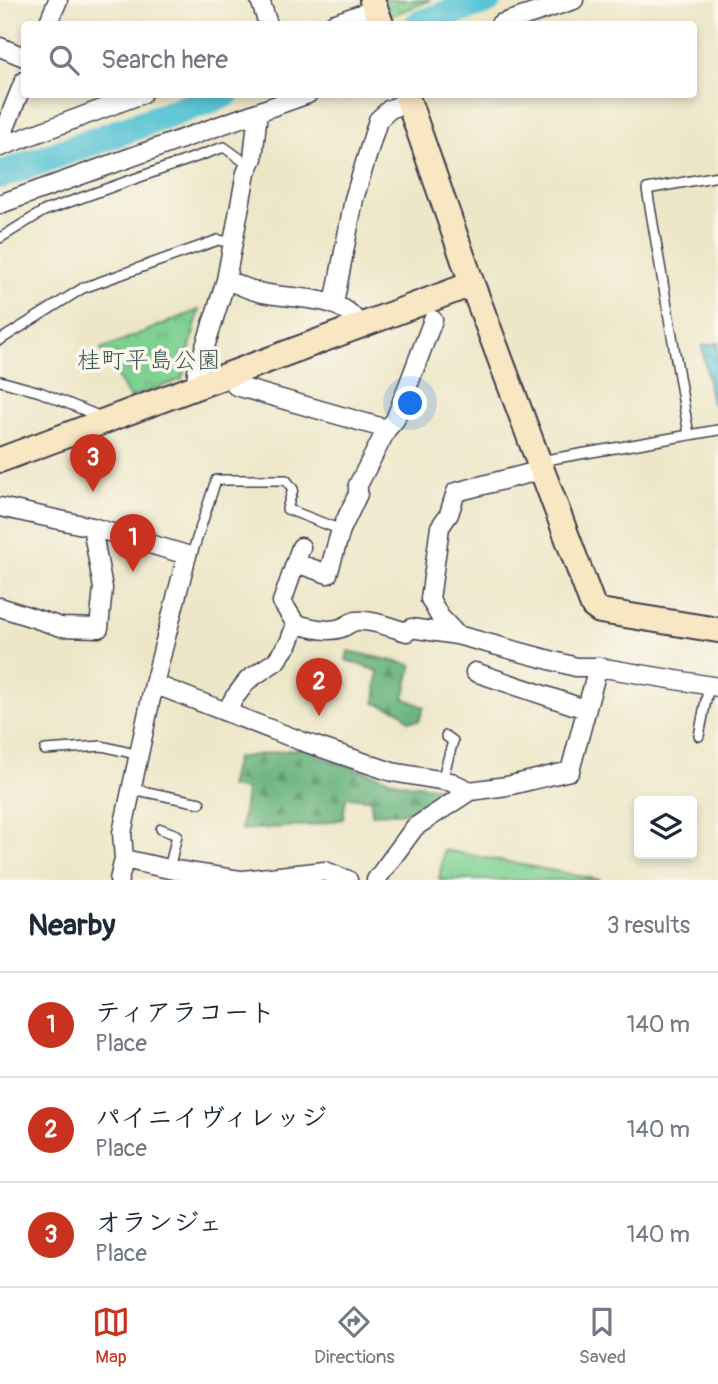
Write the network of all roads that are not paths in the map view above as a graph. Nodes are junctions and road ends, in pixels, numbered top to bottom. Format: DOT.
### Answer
graph roads {
  1 [pos="58,0"];
  2 [pos="260,0"];
  3 [pos="574,0"];
  4 [pos="376,12"];
  5 [pos="49,21"];
  6 [pos="267,21"];
  7 [pos="344,21"];
  8 [pos="509,21"];
  9 [pos="0,47"];
  10 [pos="21,56"];
  11 [pos="21,88"];
  12 [pos="117,98"];
  13 [pos="297,98"];
  14 [pos="407,98"];
  15 [pos="258,113"];
  16 [pos="0,134"];
  17 [pos="0,147"];
  18 [pos="250,166"];
  19 [pos="718,176"];
  20 [pos="0,204"];
  21 [pos="0,238"];
  22 [pos="234,243"];
  23 [pos="226,280"];
  24 [pos="472,284"];
  25 [pos="334,304"];
  26 [pos="433,320"];
  27 [pos="359,326"];
  28 [pos="0,340"];
  29 [pos="230,376"];
  30 [pos="0,382"];
  31 [pos="196,387"];
  32 [pos="109,420"];
  33 [pos="387,429"];
  34 [pos="718,430"];
  35 [pos="689,435"];
  36 [pos="0,460"];
  37 [pos="541,466"];
  38 [pos="0,507"];
  39 [pos="92,527"];
  40 [pos="341,530"];
  41 [pos="187,555"];
  42 [pos="0,607"];
  43 [pos="296,624"];
  44 [pos="718,630"];
  45 [pos="457,635"];
  46 [pos="597,667"];
  47 [pos="475,673"];
  48 [pos="154,684"];
  49 [pos="714,686"];
  50 [pos="585,709"];
  51 [pos="227,711"];
  52 [pos="446,736"];
  53 [pos="699,736"];
  54 [pos="45,750"];
  55 [pos="139,755"];
  56 [pos="442,780"];
  57 [pos="132,789"];
  58 [pos="470,791"];
  59 [pos="200,803"];
  60 [pos="160,829"];
  61 [pos="124,859"];
  62 [pos="169,869"];
  63 [pos="119,880"];
  64 [pos="242,880"];
  65 [pos="348,880"];
  66 [pos="376,880"];
  1 -- 5 [label="street"];
  2 -- 6 [label="street"];
  3 -- 8 [label="street"];
  4 -- 7 [label="street"];
  9 -- 10 [label="street"];
  11 -- 16 [label="street"];
  12 -- 17 [label="street"];
  13 -- 15 [label="street"];
  14 -- 24 [label="street"];
  14 -- 25 [label="street"];
  15 -- 18 [label="street"];
  15 -- 20 [label="street"];
  18 -- 21 [label="lane"];
  18 -- 22 [label="street"];
  19 -- 35 [label="lane"];
  22 -- 23 [label="street"];
  22 -- 28 [label="lane"];
  23 -- 25 [label="street"];
  23 -- 31 [label="street"];
  24 -- 27 [label="street"];
  24 -- 37 [label="street"];
  25 -- 27 [label="street"];
  26 -- 33 [label="street"];
  27 -- 29 [label="street"];
  29 -- 31 [label="street"];
  29 -- 33 [label="street"];
  30 -- 32 [label="lane"];
  31 -- 32 [label="street"];
  32 -- 36 [label="street"];
  33 -- 40 [label="street"];
  34 -- 35 [label="lane"];
  35 -- 37 [label="lane"];
  37 -- 44 [label="street"];
  37 -- 45 [label="street"];
  38 -- 39 [label="street"];
  39 -- 41 [label="street"];
  39 -- 42 [label="street"];
  40 -- 41 [label="lane"];
  40 -- 43 [label="street"];
  41 -- 48 [label="street"];
  43 -- 45 [label="street"];
  43 -- 51 [label="street"];
  45 -- 46 [label="street"];
  46 -- 49 [label="street"];
  46 -- 50 [label="street"];
  47 -- 50 [label="street"];
  48 -- 51 [label="street"];
  48 -- 55 [label="street"];
  49 -- 53 [label="lane"];
  50 -- 58 [label="street"];
  51 -- 56 [label="street"];
  52 -- 56 [label="lane"];
  54 -- 55 [label="lane"];
  55 -- 57 [label="street"];
  56 -- 58 [label="street"];
  57 -- 59 [label="lane"];
  57 -- 61 [label="street"];
  58 -- 66 [label="street"];
  60 -- 62 [label="lane"];
  61 -- 62 [label="street"];
  61 -- 63 [label="street"];
  62 -- 64 [label="street"];
  64 -- 65 [label="street"];
}
